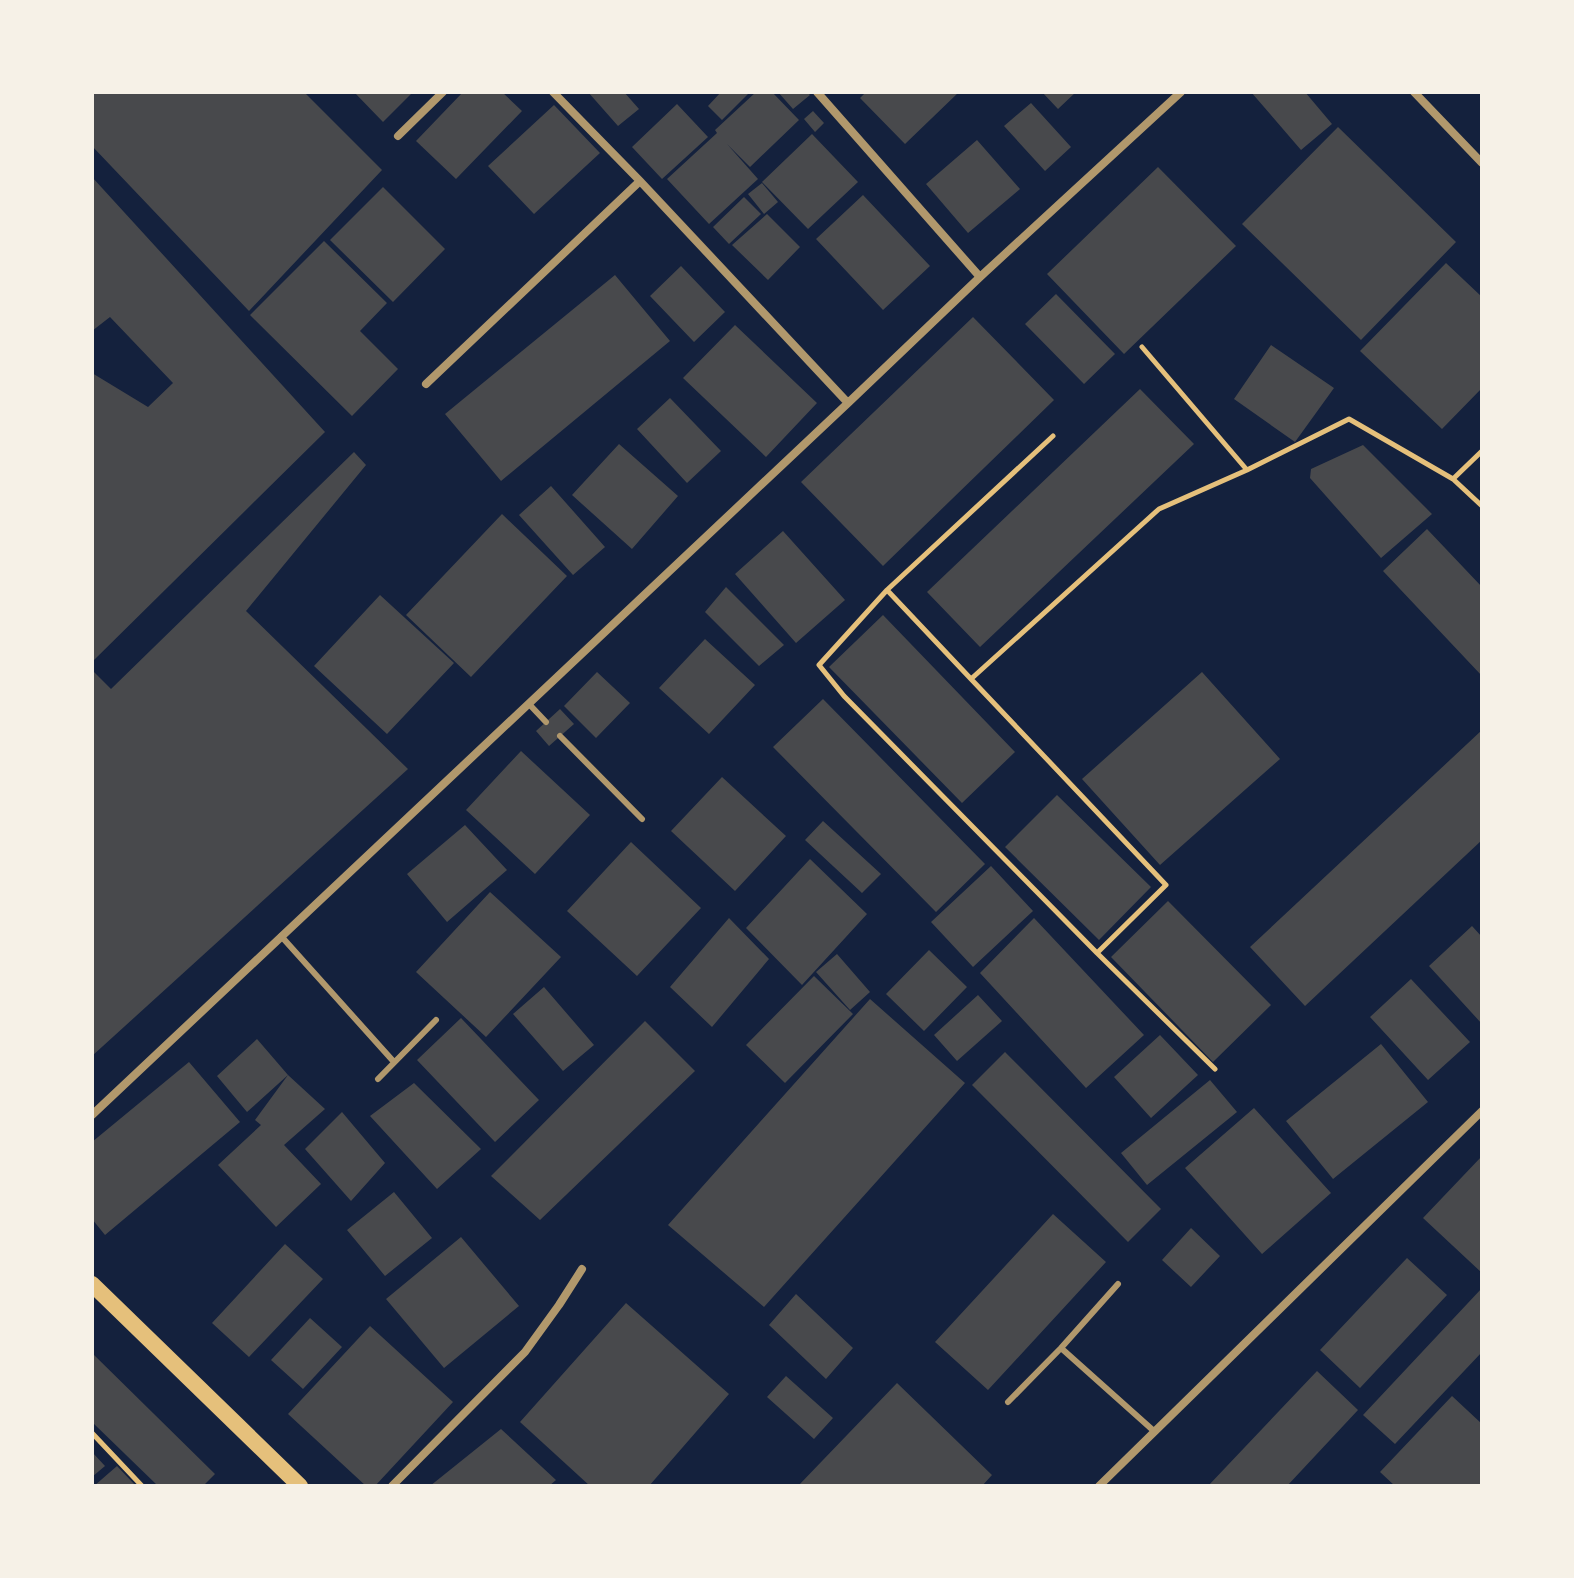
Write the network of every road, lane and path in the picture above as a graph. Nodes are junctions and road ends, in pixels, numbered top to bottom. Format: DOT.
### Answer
graph roads {
  1 [pos="443,92"];
  2 [pos="553,92"];
  3 [pos="817,92"];
  4 [pos="1181,92"];
  5 [pos="1414,92"];
  6 [pos="398,136"];
  7 [pos="1482,163"];
  8 [pos="640,181"];
  9 [pos="980,277"];
  10 [pos="1142,347"];
  11 [pos="426,384"];
  12 [pos="848,403"];
  13 [pos="1053,436"];
  14 [pos="1482,451"];
  15 [pos="1247,470"];
  16 [pos="1453,479"];
  17 [pos="1482,506"];
  18 [pos="887,590"];
  19 [pos="971,679"];
  20 [pos="529,704"];
  21 [pos="546,722"];
  22 [pos="560,736"];
  23 [pos="642,819"];
  24 [pos="281,936"];
  25 [pos="1097,953"];
  26 [pos="436,1020"];
  27 [pos="394,1062"];
  28 [pos="1215,1069"];
  29 [pos="378,1079"];
  30 [pos="1482,1111"];
  31 [pos="92,1115"];
  32 [pos="582,1269"];
  33 [pos="92,1284"];
  34 [pos="1118,1284"];
  35 [pos="1061,1348"];
  36 [pos="1008,1402"];
  37 [pos="1155,1432"];
  38 [pos="92,1433"];
  39 [pos="293,1484"];
  40 [pos="142,1486"];
  41 [pos="392,1486"];
  42 [pos="1099,1486"];
  1 -- 6 [label="street"];
  2 -- 8 [label="street"];
  3 -- 9 [label="street"];
  4 -- 9 [label="street"];
  5 -- 7 [label="street"];
  8 -- 11 [label="street"];
  8 -- 12 [label="street"];
  9 -- 12 [label="street"];
  10 -- 15 [label="path"];
  12 -- 20 [label="street"];
  13 -- 18 [label="path"];
  14 -- 16 [label="path"];
  15 -- 16 [label="path"];
  15 -- 19 [label="path"];
  16 -- 17 [label="path"];
  18 -- 19 [label="path"];
  18 -- 25 [label="path"];
  19 -- 25 [label="path"];
  20 -- 21 [label="lane"];
  20 -- 24 [label="street"];
  22 -- 23 [label="lane"];
  24 -- 27 [label="lane"];
  24 -- 31 [label="street"];
  25 -- 28 [label="path"];
  26 -- 27 [label="lane"];
  27 -- 29 [label="lane"];
  30 -- 37 [label="street"];
  32 -- 41 [label="street"];
  33 -- 39 [label="main road"];
  34 -- 35 [label="lane"];
  35 -- 36 [label="lane"];
  35 -- 37 [label="lane"];
  37 -- 42 [label="street"];
  38 -- 40 [label="path"];
}
